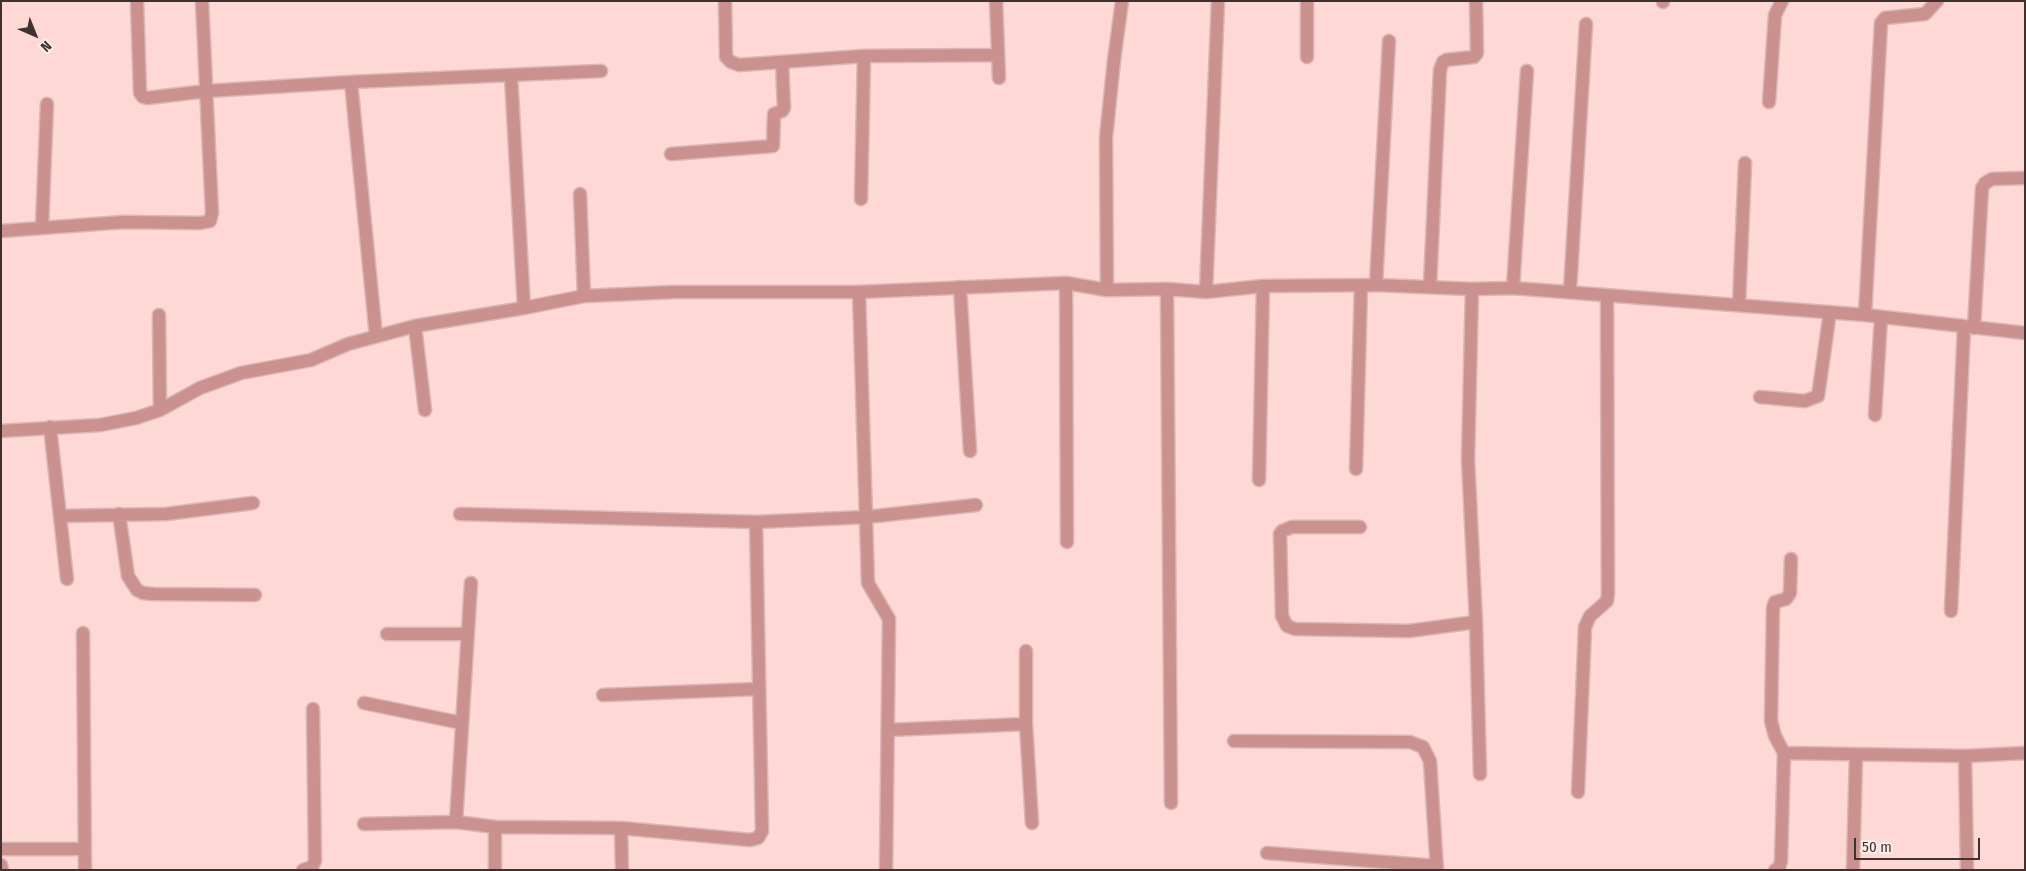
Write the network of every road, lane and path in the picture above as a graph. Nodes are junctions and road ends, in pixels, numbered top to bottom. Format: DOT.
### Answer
graph roads {
  1 [pos="137,1"];
  2 [pos="202,1"];
  3 [pos="725,1"];
  4 [pos="996,1"];
  5 [pos="1122,1"];
  6 [pos="1218,1"];
  7 [pos="1307,1"];
  8 [pos="1476,1"];
  9 [pos="1782,1"];
  10 [pos="1937,1"];
  11 [pos="1586,24"];
  12 [pos="1389,40"];
  13 [pos="998,55"];
  14 [pos="864,56"];
  15 [pos="1307,57"];
  16 [pos="782,62"];
  17 [pos="601,71"];
  18 [pos="1527,71"];
  19 [pos="511,76"];
  20 [pos="999,78"];
  21 [pos="351,82"];
  22 [pos="207,92"];
  23 [pos="1769,102"];
  24 [pos="47,104"];
  25 [pos="671,154"];
  26 [pos="1745,163"];
  27 [pos="2025,178"];
  28 [pos="580,194"];
  29 [pos="860,199"];
  30 [pos="42,227"];
  31 [pos="1,231"];
  32 [pos="1066,282"];
  33 [pos="1361,285"];
  34 [pos="1376,285"];
  35 [pos="1263,286"];
  36 [pos="1430,286"];
  37 [pos="960,287"];
  38 [pos="1513,288"];
  39 [pos="1167,289"];
  40 [pos="1472,289"];
  41 [pos="1107,290"];
  42 [pos="1570,291"];
  43 [pos="859,292"];
  44 [pos="1206,292"];
  45 [pos="584,296"];
  46 [pos="1607,296"];
  47 [pos="1739,305"];
  48 [pos="524,308"];
  49 [pos="1830,312"];
  50 [pos="159,315"];
  51 [pos="1865,315"];
  52 [pos="1881,317"];
  53 [pos="415,326"];
  54 [pos="1969,328"];
  55 [pos="2025,334"];
  56 [pos="376,336"];
  57 [pos="1760,397"];
  58 [pos="160,410"];
  59 [pos="425,410"];
  60 [pos="1875,415"];
  61 [pos="50,427"];
  62 [pos="1,431"];
  63 [pos="970,451"];
  64 [pos="1356,469"];
  65 [pos="1259,480"];
  66 [pos="253,503"];
  67 [pos="976,505"];
  68 [pos="119,514"];
  69 [pos="460,514"];
  70 [pos="60,516"];
  71 [pos="867,517"];
  72 [pos="756,522"];
  73 [pos="1360,527"];
  74 [pos="1067,542"];
  75 [pos="1792,559"];
  76 [pos="67,579"];
  77 [pos="471,583"];
  78 [pos="255,595"];
  79 [pos="1951,611"];
  80 [pos="1476,622"];
  81 [pos="83,633"];
  82 [pos="387,634"];
  83 [pos="468,634"];
  84 [pos="1026,651"];
  85 [pos="758,689"];
  86 [pos="602,695"];
  87 [pos="364,703"];
  88 [pos="314,709"];
  89 [pos="462,723"];
  90 [pos="1026,724"];
  91 [pos="888,730"];
  92 [pos="1234,741"];
  93 [pos="1784,753"];
  94 [pos="2025,753"];
  95 [pos="1856,755"];
  96 [pos="1965,756"];
  97 [pos="1480,774"];
  98 [pos="1578,792"];
  99 [pos="1171,803"];
  100 [pos="456,822"];
  101 [pos="1032,823"];
  102 [pos="364,824"];
  103 [pos="495,826"];
  104 [pos="621,828"];
  105 [pos="1,849"];
  106 [pos="85,849"];
  107 [pos="1267,853"];
  108 [pos="1,865"];
  109 [pos="1437,868"];
  110 [pos="2,870"];
  111 [pos="85,870"];
  112 [pos="303,870"];
  113 [pos="495,870"];
  114 [pos="622,870"];
  115 [pos="886,870"];
  116 [pos="1775,870"];
  117 [pos="1853,870"];
  118 [pos="1967,870"];
  1 -- 22 [label="street"];
  2 -- 22 [label="street"];
  3 -- 16 [label="street"];
  4 -- 13 [label="street"];
  5 -- 41 [label="street"];
  6 -- 44 [label="street"];
  7 -- 15 [label="street"];
  8 -- 36 [label="street"];
  9 -- 23 [label="street"];
  10 -- 51 [label="street"];
  11 -- 42 [label="street"];
  12 -- 34 [label="street"];
  13 -- 14 [label="street"];
  13 -- 20 [label="street"];
  14 -- 16 [label="street"];
  14 -- 29 [label="street"];
  16 -- 25 [label="street"];
  17 -- 19 [label="street"];
  18 -- 38 [label="street"];
  19 -- 21 [label="street"];
  19 -- 48 [label="street"];
  21 -- 22 [label="street"];
  21 -- 56 [label="street"];
  22 -- 30 [label="street"];
  24 -- 30 [label="street"];
  26 -- 47 [label="street"];
  27 -- 54 [label="street"];
  28 -- 45 [label="street"];
  30 -- 31 [label="street"];
  32 -- 37 [label="street"];
  32 -- 41 [label="street"];
  32 -- 74 [label="street"];
  33 -- 34 [label="street"];
  33 -- 35 [label="street"];
  33 -- 64 [label="street"];
  34 -- 36 [label="street"];
  35 -- 44 [label="street"];
  35 -- 65 [label="street"];
  36 -- 40 [label="street"];
  37 -- 43 [label="street"];
  37 -- 63 [label="street"];
  38 -- 40 [label="street"];
  38 -- 42 [label="street"];
  39 -- 41 [label="street"];
  39 -- 44 [label="street"];
  39 -- 99 [label="street"];
  40 -- 80 [label="street"];
  42 -- 46 [label="street"];
  43 -- 45 [label="street"];
  43 -- 71 [label="street"];
  45 -- 48 [label="street"];
  46 -- 47 [label="street"];
  46 -- 98 [label="street"];
  47 -- 49 [label="street"];
  48 -- 53 [label="street"];
  49 -- 51 [label="street"];
  49 -- 57 [label="street"];
  50 -- 58 [label="street"];
  51 -- 52 [label="street"];
  52 -- 54 [label="street"];
  52 -- 60 [label="street"];
  53 -- 56 [label="street"];
  53 -- 59 [label="street"];
  54 -- 55 [label="street"];
  54 -- 79 [label="street"];
  56 -- 58 [label="street"];
  58 -- 61 [label="street"];
  61 -- 62 [label="street"];
  61 -- 70 [label="street"];
  66 -- 68 [label="street"];
  67 -- 71 [label="street"];
  68 -- 70 [label="street"];
  68 -- 78 [label="street"];
  69 -- 72 [label="street"];
  70 -- 76 [label="street"];
  71 -- 72 [label="street"];
  71 -- 91 [label="street"];
  72 -- 85 [label="street"];
  73 -- 80 [label="street"];
  75 -- 93 [label="street"];
  77 -- 83 [label="street"];
  80 -- 97 [label="street"];
  81 -- 106 [label="street"];
  82 -- 83 [label="street"];
  83 -- 89 [label="street"];
  84 -- 90 [label="street"];
  85 -- 86 [label="street"];
  85 -- 104 [label="street"];
  87 -- 89 [label="street"];
  88 -- 112 [label="street"];
  89 -- 100 [label="street"];
  90 -- 91 [label="street"];
  90 -- 101 [label="street"];
  91 -- 115 [label="street"];
  92 -- 109 [label="street"];
  93 -- 95 [label="street"];
  93 -- 116 [label="street"];
  94 -- 96 [label="street"];
  95 -- 96 [label="street"];
  95 -- 117 [label="street"];
  96 -- 118 [label="street"];
  100 -- 102 [label="street"];
  100 -- 103 [label="street"];
  103 -- 104 [label="street"];
  103 -- 113 [label="street"];
  104 -- 114 [label="street"];
  105 -- 106 [label="street"];
  106 -- 111 [label="street"];
  107 -- 109 [label="street"];
  108 -- 110 [label="street"];
}
